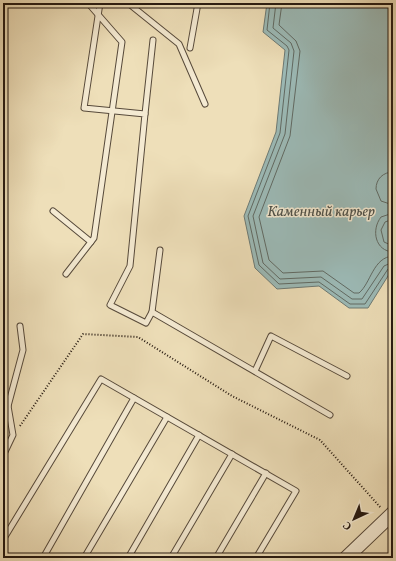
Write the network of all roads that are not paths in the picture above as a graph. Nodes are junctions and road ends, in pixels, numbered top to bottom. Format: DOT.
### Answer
graph roads {
  1 [pos="88,3"];
  2 [pos="100,3"];
  3 [pos="128,3"];
  4 [pos="198,3"];
  5 [pos="97,12"];
  6 [pos="153,40"];
  7 [pos="190,48"];
  8 [pos="205,104"];
  9 [pos="111,111"];
  10 [pos="146,114"];
  11 [pos="54,211"];
  12 [pos="91,242"];
  13 [pos="160,250"];
  14 [pos="66,274"];
  15 [pos="152,312"];
  16 [pos="20,326"];
  17 [pos="255,371"];
  18 [pos="347,376"];
  19 [pos="134,398"];
  20 [pos="3,400"];
  21 [pos="8,406"];
  22 [pos="330,415"];
  23 [pos="167,416"];
  24 [pos="199,435"];
  25 [pos="232,454"];
  26 [pos="3,456"];
  27 [pos="266,473"];
  28 [pos="391,515"];
  29 [pos="3,540"];
  30 [pos="43,558"];
  31 [pos="84,558"];
  32 [pos="128,558"];
  33 [pos="171,558"];
  34 [pos="216,558"];
  35 [pos="256,558"];
  36 [pos="346,558"];
  1 -- 5 [label="lane"];
  2 -- 5 [label="lane"];
  3 -- 8 [label="lane"];
  4 -- 7 [label="lane"];
  5 -- 9 [label="lane"];
  5 -- 9 [label="lane"];
  6 -- 10 [label="lane"];
  9 -- 10 [label="lane"];
  9 -- 12 [label="lane"];
  10 -- 15 [label="lane"];
  11 -- 12 [label="lane"];
  12 -- 14 [label="lane"];
  13 -- 15 [label="lane"];
  15 -- 17 [label="lane"];
  16 -- 21 [label="lane"];
  17 -- 18 [label="lane"];
  17 -- 22 [label="lane"];
  19 -- 23 [label="lane"];
  19 -- 29 [label="lane"];
  19 -- 30 [label="lane"];
  20 -- 21 [label="lane"];
  21 -- 26 [label="lane"];
  23 -- 24 [label="lane"];
  23 -- 31 [label="lane"];
  24 -- 25 [label="lane"];
  24 -- 32 [label="lane"];
  25 -- 27 [label="lane"];
  25 -- 33 [label="lane"];
  27 -- 34 [label="lane"];
  27 -- 35 [label="lane"];
  28 -- 36 [label="street"];
}
